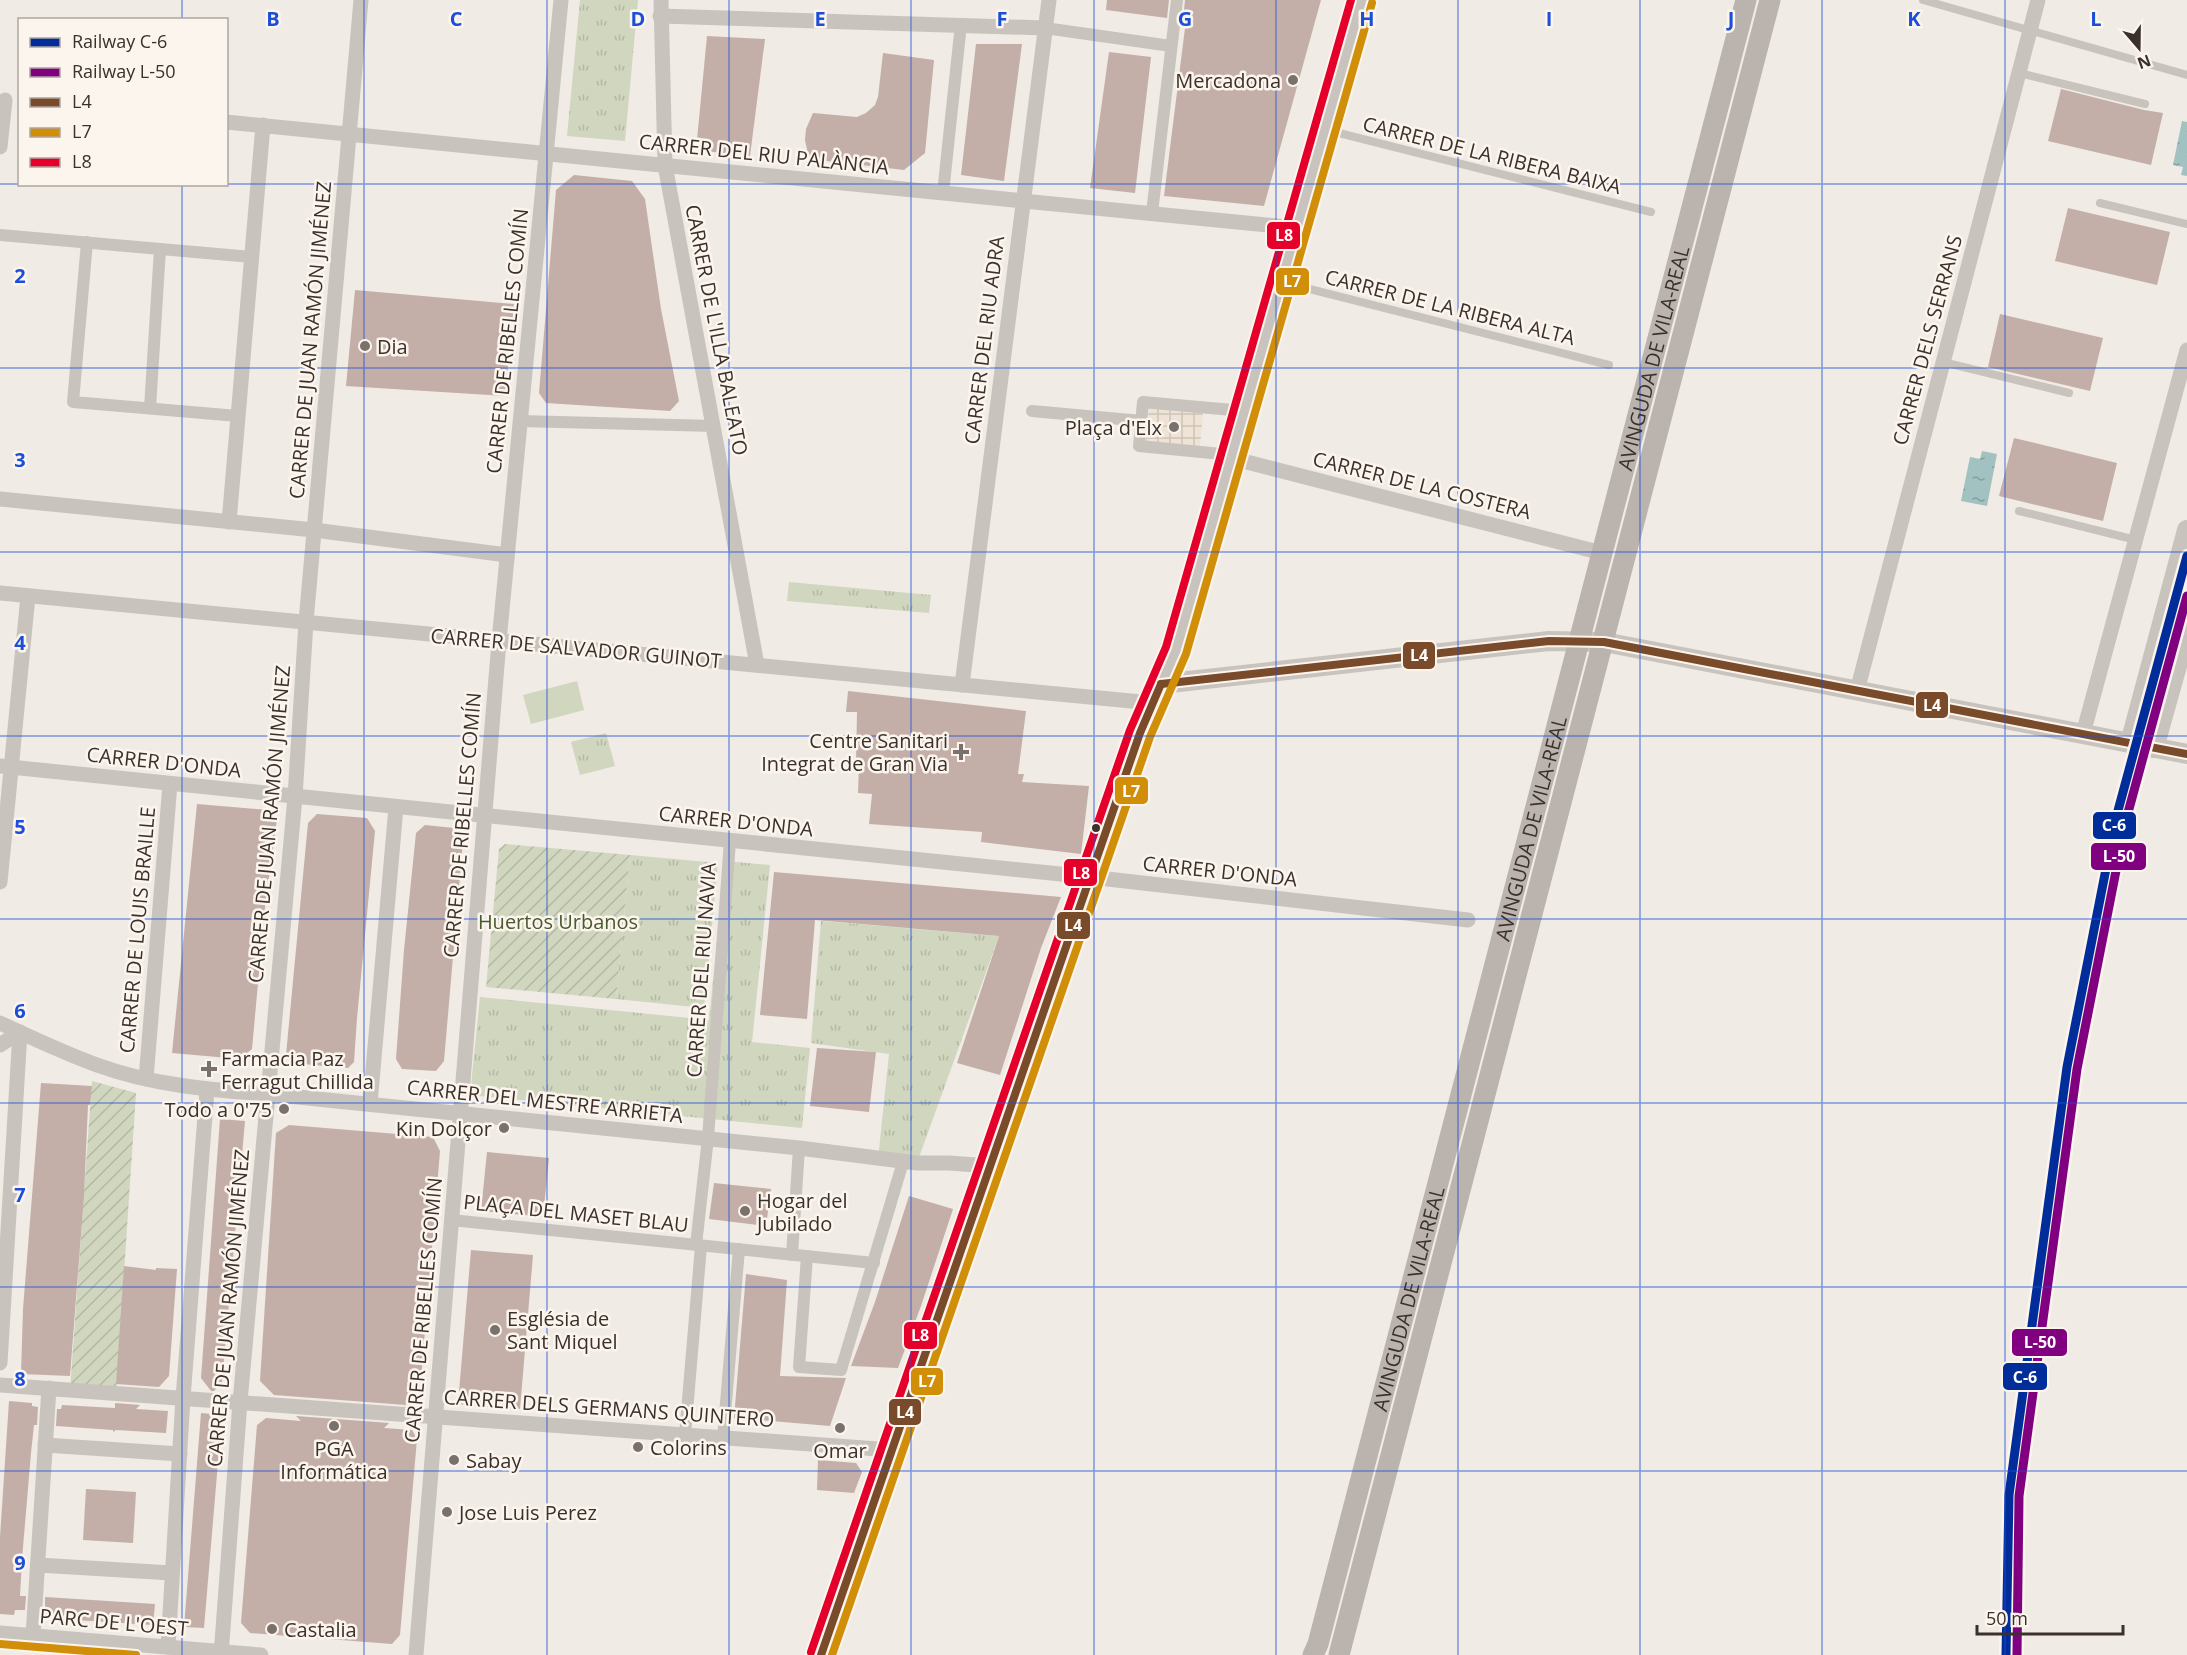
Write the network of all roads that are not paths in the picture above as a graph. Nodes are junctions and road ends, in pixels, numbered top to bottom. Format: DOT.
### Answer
graph roads {
  1 [pos="361,0"];
  2 [pos="561,0"];
  3 [pos="1049,0"];
  4 [pos="1177,0"];
  5 [pos="1362,0"];
  6 [pos="1746,0"];
  7 [pos="1770,0"];
  8 [pos="1923,0"];
  9 [pos="2038,0"];
  10 [pos="661,8"];
  11 [pos="961,24"];
  12 [pos="1045,28"];
  13 [pos="2030,30"];
  14 [pos="1172,46"];
  15 [pos="2019,73"];
  16 [pos="2187,75"];
  17 [pos="8,100"];
  18 [pos="2145,104"];
  19 [pos="228,122"];
  20 [pos="263,125"];
  21 [pos="1325,129"];
  22 [pos="349,134"];
  23 [pos="0,147"];
  24 [pos="546,153"];
  25 [pos="665,165"];
  26 [pos="943,192"];
  27 [pos="1023,200"];
  28 [pos="2100,203"];
  29 [pos="1651,212"];
  30 [pos="1152,213"];
  31 [pos="2187,225"];
  32 [pos="1297,228"];
  33 [pos="0,235"];
  34 [pos="87,242"];
  35 [pos="160,249"];
  36 [pos="252,257"];
  37 [pos="1282,281"];
  38 [pos="2187,350"];
  39 [pos="1943,362"];
  40 [pos="1609,365"];
  41 [pos="2069,393"];
  42 [pos="150,408"];
  43 [pos="1032,411"];
  44 [pos="1244,411"];
  45 [pos="238,416"];
  46 [pos="520,421"];
  47 [pos="1142,421"];
  48 [pos="714,426"];
  49 [pos="1232,456"];
  50 [pos="0,499"];
  51 [pos="2019,512"];
  52 [pos="229,522"];
  53 [pos="314,530"];
  54 [pos="2187,530"];
  55 [pos="2136,540"];
  56 [pos="1602,553"];
  57 [pos="507,555"];
  58 [pos="0,593"];
  59 [pos="28,596"];
  60 [pos="306,622"];
  61 [pos="2187,630"];
  62 [pos="499,640"];
  63 [pos="1579,640"];
  64 [pos="1604,642"];
  65 [pos="757,665"];
  66 [pos="1161,684"];
  67 [pos="962,685"];
  68 [pos="1857,691"];
  69 [pos="1152,703"];
  70 [pos="2083,734"];
  71 [pos="2130,743"];
  72 [pos="2154,748"];
  73 [pos="2187,754"];
  74 [pos="6,767"];
  75 [pos="170,784"];
  76 [pos="295,797"];
  77 [pos="396,807"];
  78 [pos="484,816"];
  79 [pos="730,841"];
  80 [pos="1090,877"];
  81 [pos="0,882"];
  82 [pos="1468,920"];
  83 [pos="0,1023"];
  84 [pos="20,1032"];
  85 [pos="0,1045"];
  86 [pos="146,1079"];
  87 [pos="207,1090"];
  88 [pos="268,1094"];
  89 [pos="370,1104"];
  90 [pos="460,1113"];
  91 [pos="708,1138"];
  92 [pos="799,1148"];
  93 [pos="903,1162"];
  94 [pos="990,1167"];
  95 [pos="6,1182"];
  96 [pos="451,1220"];
  97 [pos="699,1246"];
  98 [pos="739,1250"];
  99 [pos="792,1255"];
  100 [pos="807,1256"];
  101 [pos="874,1263"];
  102 [pos="3,1267"];
  103 [pos="0,1363"];
  104 [pos="0,1384"];
  105 [pos="49,1388"];
  106 [pos="183,1398"];
  107 [pos="240,1402"];
  108 [pos="435,1416"];
  109 [pos="685,1435"];
  110 [pos="723,1437"];
  111 [pos="45,1445"];
  112 [pos="892,1450"];
  113 [pos="180,1454"];
  114 [pos="38,1564"];
  115 [pos="172,1573"];
  116 [pos="0,1633"];
  117 [pos="33,1636"];
  118 [pos="168,1647"];
  119 [pos="221,1653"];
  120 [pos="261,1655"];
  121 [pos="416,1655"];
  122 [pos="821,1655"];
  123 [pos="1313,1655"];
  124 [pos="1339,1655"];
  1 -- 22 [label="street, CARRER DE JUAN RAMÓN JIMÉNEZ"];
  2 -- 24 [label="street, CARRER DE RIBELLES COMÍN"];
  3 -- 12 [label="street, CARRER DEL RIU ADRA"];
  4 -- 14 [label="street"];
  5 -- 21 [label="street"];
  6 -- 56 [label="main road, AVINGUDA DE VILA-REAL"];
  7 -- 64 [label="main road, AVINGUDA DE VILA-REAL"];
  8 -- 13 [label="lane"];
  9 -- 13 [label="street, CARRER DELS SERRANS"];
  10 -- 11 [label="street"];
  10 -- 25 [label="street, CARRER DE L'ILLA BALEATO"];
  11 -- 12 [label="street"];
  11 -- 26 [label="street"];
  12 -- 14 [label="street"];
  12 -- 27 [label="street, CARRER DEL RIU ADRA"];
  13 -- 15 [label="street, CARRER DELS SERRANS"];
  13 -- 16 [label="lane"];
  14 -- 30 [label="street"];
  15 -- 18 [label="lane"];
  15 -- 39 [label="street, CARRER DELS SERRANS"];
  17 -- 23 [label="street"];
  19 -- 20 [label="street, CARRER DEL RIU PALÀNCIA"];
  20 -- 22 [label="street, CARRER DEL RIU PALÀNCIA"];
  20 -- 36 [label="street"];
  21 -- 29 [label="lane, CARRER DE LA RIBERA BAIXA"];
  21 -- 32 [label="street"];
  22 -- 24 [label="street, CARRER DEL RIU PALÀNCIA"];
  22 -- 53 [label="street, CARRER DE JUAN RAMÓN JIMÉNEZ"];
  24 -- 25 [label="street, CARRER DEL RIU PALÀNCIA"];
  24 -- 46 [label="street, CARRER DE RIBELLES COMÍN"];
  25 -- 26 [label="street, CARRER DEL RIU PALÀNCIA"];
  25 -- 48 [label="street, CARRER DE L'ILLA BALEATO"];
  26 -- 27 [label="street, CARRER DEL RIU PALÀNCIA"];
  27 -- 30 [label="street, CARRER DEL RIU PALÀNCIA"];
  27 -- 67 [label="street, CARRER DEL RIU ADRA"];
  28 -- 31 [label="lane"];
  30 -- 32 [label="street, CARRER DEL RIU PALÀNCIA"];
  32 -- 37 [label="street"];
  33 -- 34 [label="street"];
  34 -- 35 [label="street"];
  34 -- 42 [label="street"];
  35 -- 36 [label="street"];
  35 -- 42 [label="street"];
  36 -- 45 [label="street"];
  37 -- 40 [label="lane, CARRER DE LA RIBERA ALTA"];
  37 -- 44 [label="street"];
  38 -- 55 [label="street"];
  39 -- 41 [label="lane"];
  39 -- 68 [label="street, CARRER DELS SERRANS"];
  42 -- 45 [label="street"];
  43 -- 47 [label="street"];
  44 -- 47 [label="street"];
  44 -- 49 [label="street"];
  45 -- 52 [label="street"];
  46 -- 48 [label="street"];
  46 -- 57 [label="street, CARRER DE RIBELLES COMÍN"];
  47 -- 49 [label="street"];
  48 -- 65 [label="street, CARRER DE L'ILLA BALEATO"];
  49 -- 56 [label="street, CARRER DE LA COSTERA"];
  49 -- 66 [label="street"];
  50 -- 52 [label="street"];
  51 -- 55 [label="lane"];
  52 -- 53 [label="street"];
  53 -- 57 [label="street"];
  53 -- 60 [label="street, CARRER DE JUAN RAMÓN JIMÉNEZ"];
  54 -- 71 [label="street"];
  55 -- 70 [label="street"];
  56 -- 63 [label="main road, AVINGUDA DE VILA-REAL"];
  57 -- 62 [label="street, CARRER DE RIBELLES COMÍN"];
  58 -- 59 [label="street, CARRER DE SALVADOR GUINOT"];
  59 -- 60 [label="street, CARRER DE SALVADOR GUINOT"];
  59 -- 74 [label="street"];
  60 -- 62 [label="street, CARRER DE SALVADOR GUINOT"];
  60 -- 76 [label="street, CARRER DE JUAN RAMÓN JIMÉNEZ"];
  61 -- 72 [label="street"];
  62 -- 65 [label="street, CARRER DE SALVADOR GUINOT"];
  62 -- 78 [label="street, CARRER DE RIBELLES COMÍN"];
  63 -- 64 [label="street"];
  63 -- 66 [label="street"];
  63 -- 123 [label="main road, AVINGUDA DE VILA-REAL"];
  64 -- 68 [label="street"];
  64 -- 124 [label="main road, AVINGUDA DE VILA-REAL"];
  65 -- 67 [label="street, CARRER DE SALVADOR GUINOT"];
  66 -- 69 [label="street"];
  67 -- 69 [label="street, CARRER DE SALVADOR GUINOT"];
  68 -- 70 [label="street"];
  69 -- 80 [label="street"];
  70 -- 71 [label="street"];
  71 -- 72 [label="street"];
  72 -- 73 [label="street"];
  74 -- 75 [label="street, CARRER D'ONDA"];
  74 -- 81 [label="street"];
  75 -- 76 [label="street, CARRER D'ONDA"];
  75 -- 86 [label="street, CARRER DE LOUIS BRAILLE"];
  76 -- 77 [label="street, CARRER D'ONDA"];
  76 -- 88 [label="street, CARRER DE JUAN RAMÓN JIMÉNEZ"];
  77 -- 78 [label="street, CARRER D'ONDA"];
  77 -- 89 [label="street"];
  78 -- 79 [label="street, CARRER D'ONDA"];
  78 -- 90 [label="street, CARRER DE RIBELLES COMÍN"];
  79 -- 80 [label="street, CARRER D'ONDA"];
  79 -- 91 [label="street, CARRER DEL RIU NAVIA"];
  80 -- 82 [label="street, CARRER D'ONDA"];
  80 -- 94 [label="street"];
  83 -- 84 [label="street, CARRER DEL MESTRE ARRIETA"];
  84 -- 85 [label="street"];
  84 -- 86 [label="street, CARRER DEL MESTRE ARRIETA"];
  84 -- 95 [label="street"];
  86 -- 87 [label="street, CARRER DEL MESTRE ARRIETA"];
  87 -- 88 [label="street, CARRER DEL MESTRE ARRIETA"];
  87 -- 106 [label="street"];
  88 -- 89 [label="street, CARRER DEL MESTRE ARRIETA"];
  88 -- 107 [label="street, CARRER DE JUAN RAMÓN JIMÉNEZ"];
  89 -- 90 [label="street, CARRER DEL MESTRE ARRIETA"];
  90 -- 91 [label="street, CARRER DEL MESTRE ARRIETA"];
  90 -- 96 [label="street, CARRER DE RIBELLES COMÍN"];
  91 -- 92 [label="street, CARRER DEL MESTRE ARRIETA"];
  91 -- 97 [label="street, PLAÇA DEL MASET BLAU"];
  92 -- 93 [label="street, CARRER DEL MESTRE ARRIETA"];
  92 -- 99 [label="street"];
  93 -- 94 [label="street, CARRER DEL MESTRE ARRIETA"];
  93 -- 101 [label="street"];
  94 -- 112 [label="street"];
  95 -- 102 [label="street"];
  96 -- 97 [label="street, PLAÇA DEL MASET BLAU"];
  96 -- 108 [label="street, CARRER DE RIBELLES COMÍN"];
  97 -- 98 [label="street, PLAÇA DEL MASET BLAU"];
  97 -- 109 [label="street, PLAÇA DEL MASET BLAU"];
  98 -- 99 [label="street, PLAÇA DEL MASET BLAU"];
  98 -- 110 [label="street"];
  99 -- 100 [label="street, PLAÇA DEL MASET BLAU"];
  100 -- 101 [label="street, PLAÇA DEL MASET BLAU"];
  100 -- 101 [label="street"];
  102 -- 103 [label="street"];
  104 -- 105 [label="street, CARRER DELS GERMANS QUINTERO"];
  105 -- 106 [label="street, CARRER DELS GERMANS QUINTERO"];
  105 -- 111 [label="street"];
  106 -- 107 [label="street, CARRER DELS GERMANS QUINTERO"];
  106 -- 113 [label="street"];
  107 -- 108 [label="street, CARRER DELS GERMANS QUINTERO"];
  107 -- 119 [label="street, CARRER DE JUAN RAMÓN JIMÉNEZ"];
  108 -- 109 [label="street, CARRER DELS GERMANS QUINTERO"];
  108 -- 121 [label="street, CARRER DE RIBELLES COMÍN"];
  109 -- 110 [label="street, CARRER DELS GERMANS QUINTERO"];
  110 -- 112 [label="street, CARRER DELS GERMANS QUINTERO"];
  111 -- 113 [label="street"];
  111 -- 114 [label="street"];
  112 -- 122 [label="street"];
  113 -- 115 [label="street"];
  114 -- 115 [label="street"];
  114 -- 117 [label="street"];
  115 -- 118 [label="street"];
  116 -- 117 [label="street, PARC DE L'OEST"];
  117 -- 118 [label="street, PARC DE L'OEST"];
  118 -- 119 [label="street, PARC DE L'OEST"];
  119 -- 120 [label="street, PARC DE L'OEST"];
}
